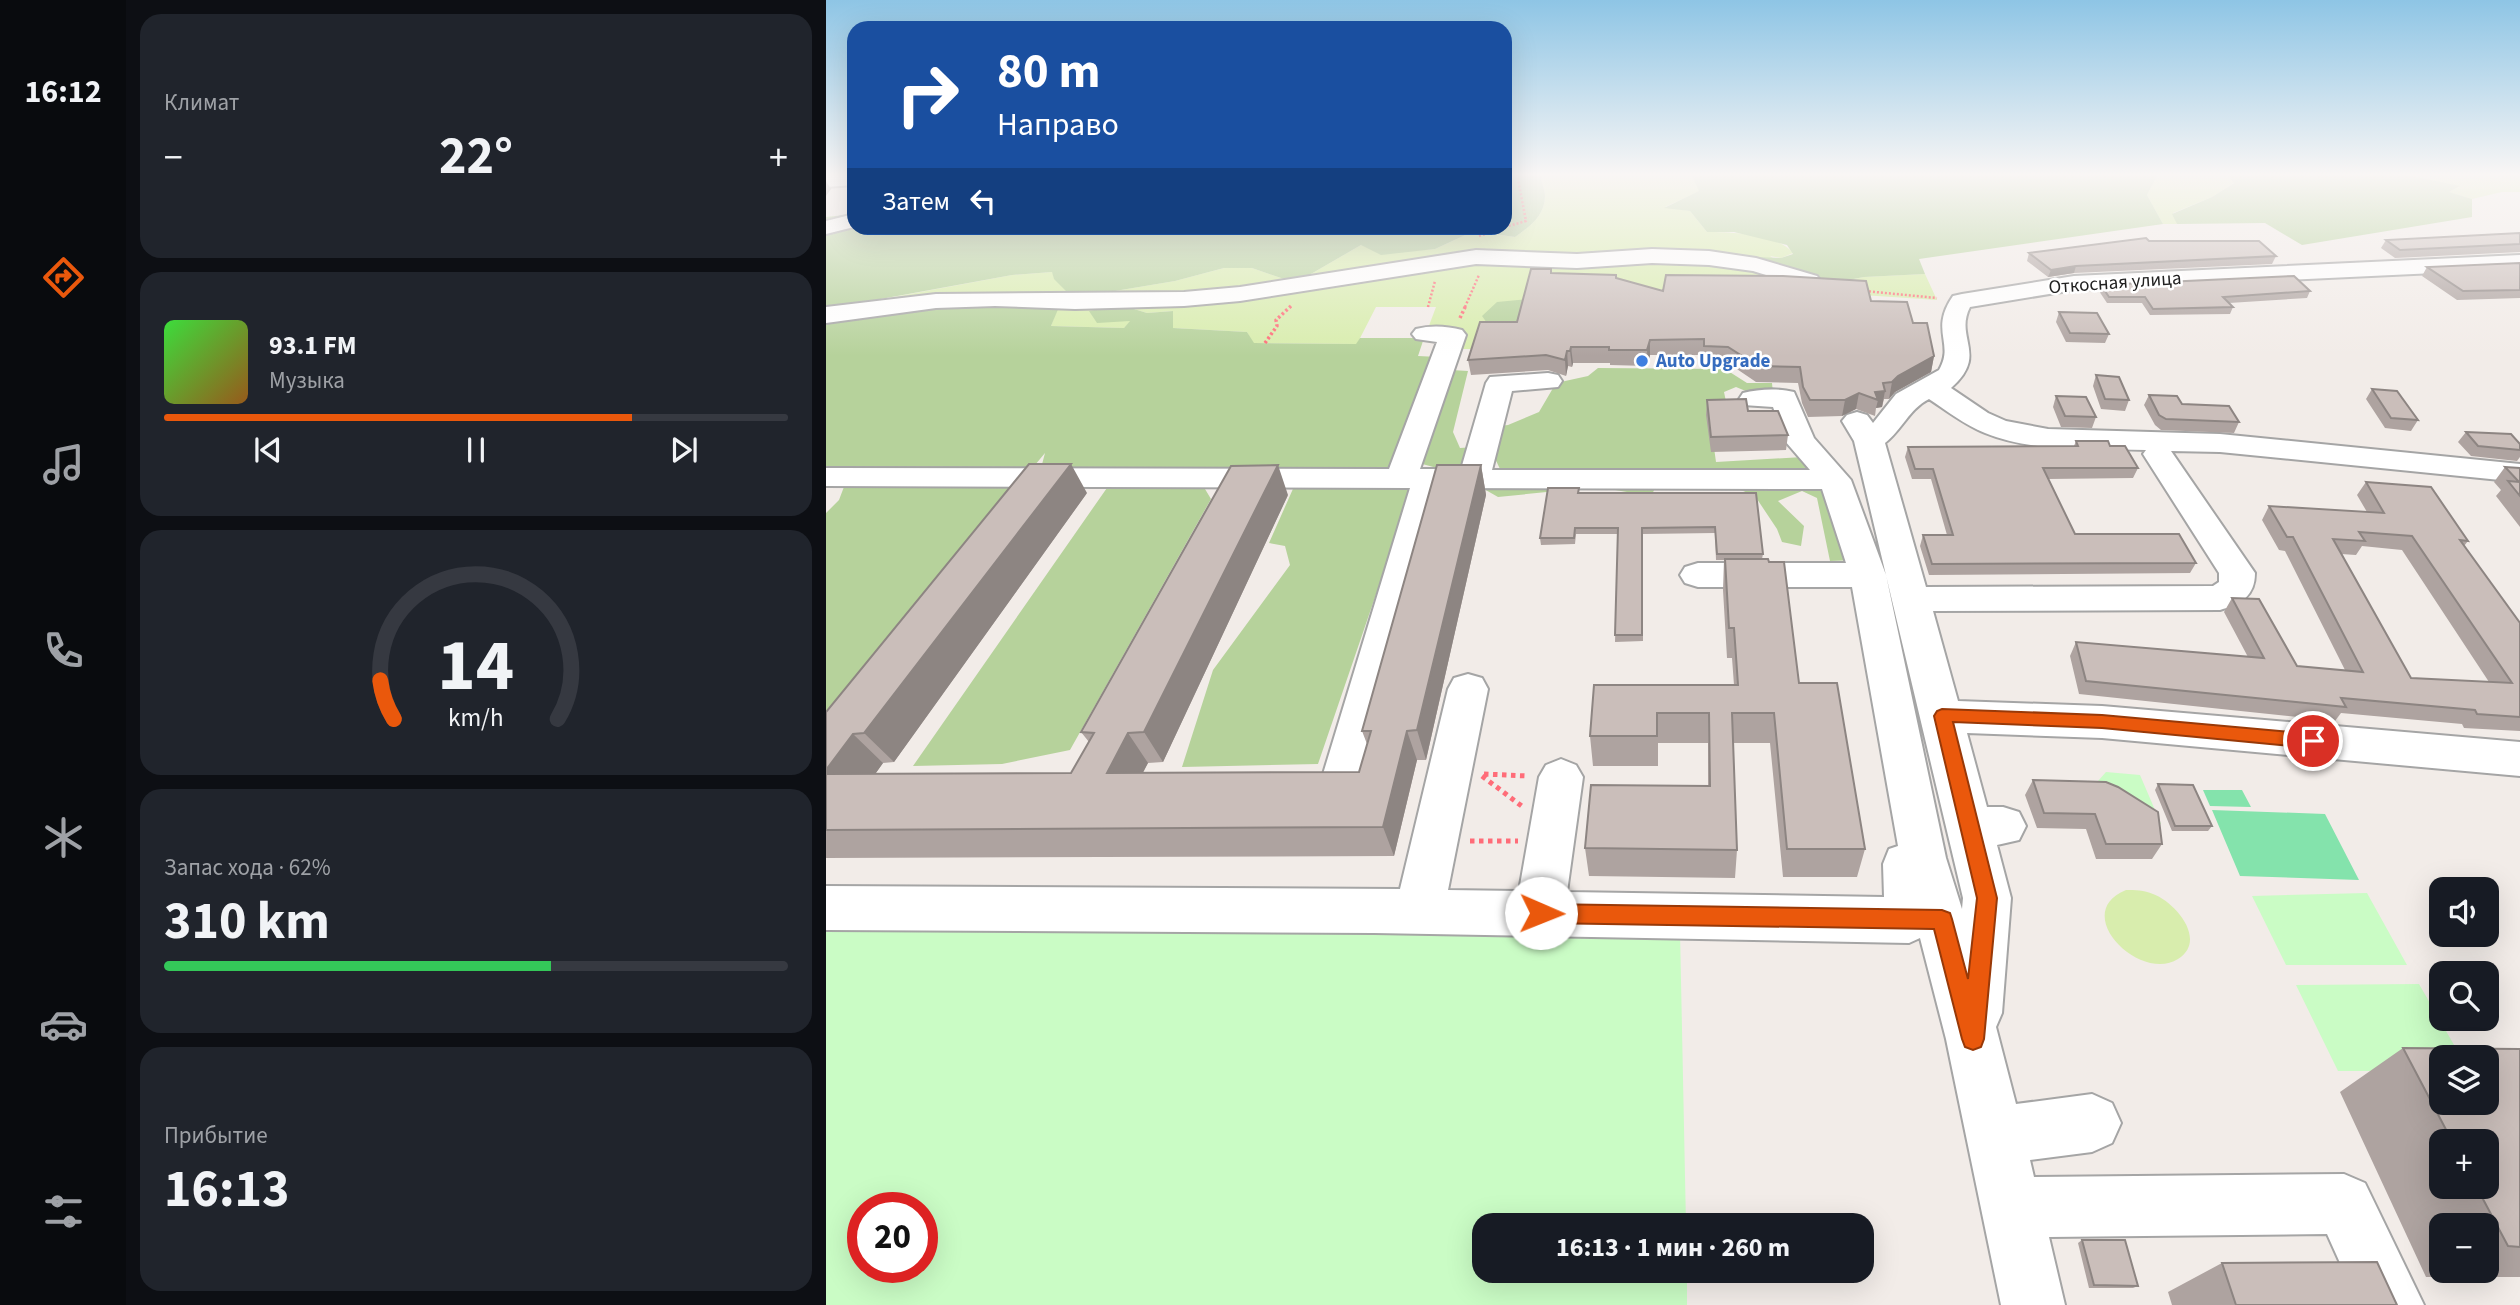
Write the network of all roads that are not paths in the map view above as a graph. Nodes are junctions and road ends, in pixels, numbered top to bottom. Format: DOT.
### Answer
graph roads {
  1 [pos="2520,262"];
  2 [pos="1809,281"];
  3 [pos="826,315"];
  4 [pos="1439,335"];
  5 [pos="1548,381"];
  6 [pos="1933,389"];
  7 [pos="1753,399"];
  8 [pos="2158,454"];
  9 [pos="2520,473"];
  10 [pos="826,477"];
  11 [pos="1415,479"];
  12 [pos="1474,479"];
  13 [pos="1835,480"];
  14 [pos="1698,575"];
  15 [pos="1868,575"];
  16 [pos="1911,599"];
  17 [pos="1468,689"];
  18 [pos="1942,716"];
  19 [pos="2520,759"];
  20 [pos="1345,774"];
  21 [pos="1560,777"];
  22 [pos="826,907"];
  23 [pos="1419,912"];
  24 [pos="1541,913"];
  25 [pos="1926,920"];
  26 [pos="1973,1039"];
  27 [pos="2092,1123"];
  28 [pos="1995,1136"];
  29 [pos="2011,1208"];
  30 [pos="2033,1305"];
  31 [pos="2392,1305"];
  1 -- 6 [label="street, Откосная улица"];
  2 -- 3 [label="street"];
  4 -- 11 [label="street"];
  5 -- 12 [label="street"];
  6 -- 9 [label="street"];
  6 -- 16 [label="street"];
  7 -- 13 [label="street"];
  8 -- 16 [label="street"];
  10 -- 11 [label="street"];
  11 -- 12 [label="street"];
  11 -- 20 [label="street"];
  12 -- 13 [label="street"];
  13 -- 15 [label="street"];
  14 -- 15 [label="street"];
  15 -- 25 [label="street"];
  16 -- 18 [label="street"];
  17 -- 23 [label="street"];
  18 -- 19 [label="street"];
  18 -- 26 [label="street"];
  21 -- 24 [label="street"];
  22 -- 23 [label="street"];
  23 -- 24 [label="street"];
  24 -- 25 [label="street"];
  25 -- 26 [label="street"];
  26 -- 28 [label="street"];
  27 -- 28 [label="street"];
  28 -- 29 [label="street"];
  29 -- 30 [label="street"];
  29 -- 31 [label="street"];
}
